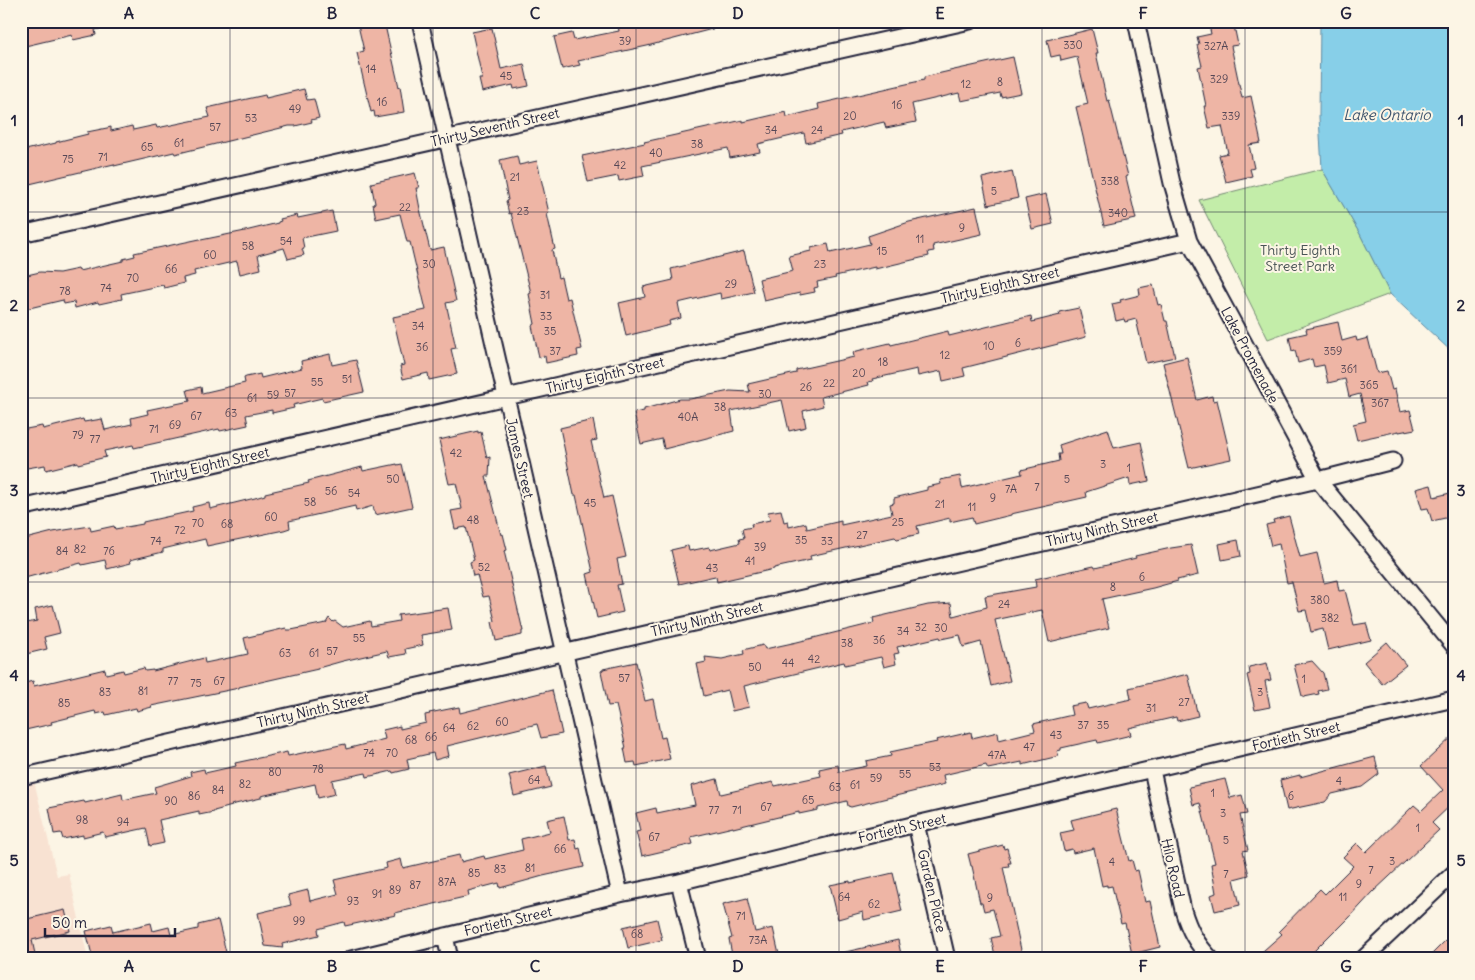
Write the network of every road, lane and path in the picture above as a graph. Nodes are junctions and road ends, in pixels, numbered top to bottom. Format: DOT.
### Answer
graph roads {
  1 [pos="420,21"];
  2 [pos="970,21"];
  3 [pos="1136,21"];
  4 [pos="447,138"];
  5 [pos="21,234"];
  6 [pos="1189,241"];
  7 [pos="506,398"];
  8 [pos="1393,461"];
  9 [pos="1318,480"];
  10 [pos="21,508"];
  11 [pos="1454,646"];
  12 [pos="565,652"];
  13 [pos="1454,699"];
  14 [pos="1152,770"];
  15 [pos="21,777"];
  16 [pos="916,824"];
  17 [pos="1454,873"];
  18 [pos="679,882"];
  19 [pos="620,894"];
  20 [pos="446,936"];
  21 [pos="351,959"];
  22 [pos="450,959"];
  23 [pos="698,959"];
  24 [pos="947,959"];
  25 [pos="1211,959"];
  26 [pos="1362,959"];
  1 -- 4 [label="street, James Street"];
  2 -- 4 [label="street, Thirty Seventh Street"];
  3 -- 6 [label="street, Lake Promenade"];
  4 -- 5 [label="street, Thirty Seventh Street"];
  4 -- 7 [label="street, James Street"];
  6 -- 7 [label="street, Thirty Eighth Street"];
  6 -- 9 [label="street, Lake Promenade"];
  7 -- 10 [label="street, Thirty Eighth Street"];
  7 -- 12 [label="street, James Street"];
  8 -- 9 [label="street, Thirty Ninth Street"];
  9 -- 11 [label="street, Lake Promenade"];
  9 -- 12 [label="street, Thirty Ninth Street"];
  12 -- 15 [label="street, Thirty Ninth Street"];
  12 -- 19 [label="street, James Street"];
  13 -- 14 [label="street, Fortieth Street"];
  14 -- 16 [label="street, Fortieth Street"];
  14 -- 25 [label="street, Hilo Road"];
  16 -- 18 [label="street, Fortieth Street"];
  16 -- 24 [label="street, Garden Place"];
  17 -- 26 [label="street"];
  18 -- 19 [label="street, Fortieth Street"];
  18 -- 23 [label="street"];
  19 -- 20 [label="street, Fortieth Street"];
  20 -- 21 [label="street, Fortieth Street"];
  20 -- 22 [label="street"];
}
